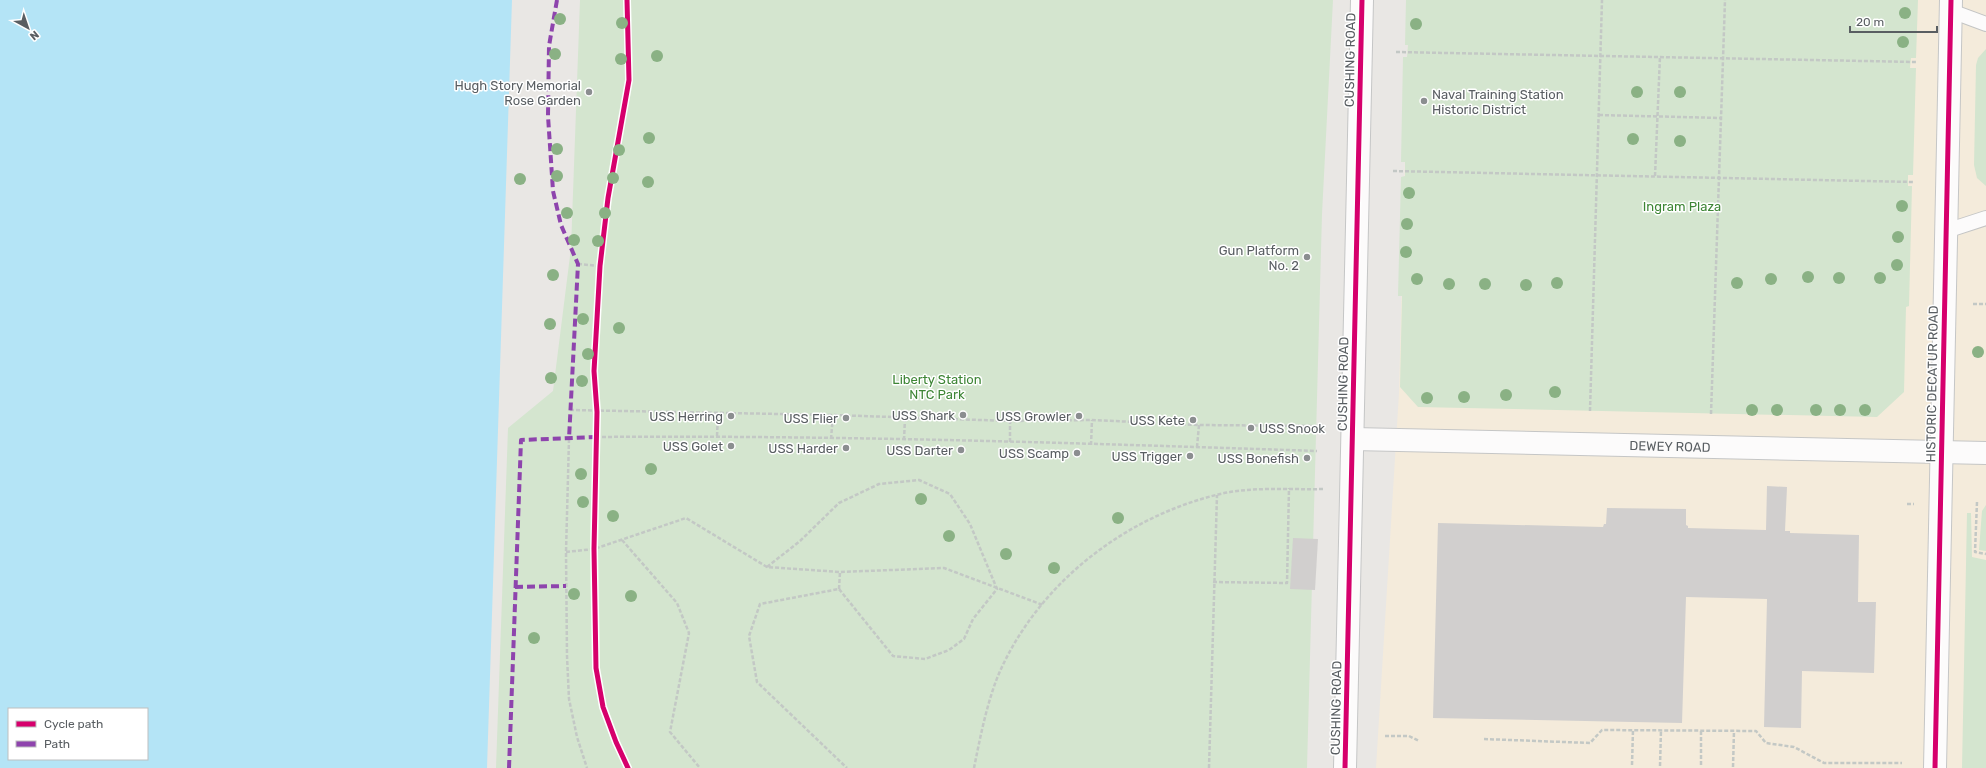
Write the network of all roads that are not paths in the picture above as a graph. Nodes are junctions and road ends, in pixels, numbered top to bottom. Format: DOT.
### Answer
graph roads {
  1 [pos="1362,0"];
  2 [pos="1951,5"];
  3 [pos="1986,24"];
  4 [pos="1986,218"];
  5 [pos="1946,231"];
  6 [pos="1353,439"];
  7 [pos="1942,452"];
  8 [pos="1986,453"];
  9 [pos="1345,768"];
  10 [pos="1934,768"];
  1 -- 6 [label="street, CUSHING ROAD"];
  2 -- 3 [label="lane"];
  2 -- 5 [label="street, HISTORIC DECATUR ROAD"];
  4 -- 5 [label="lane"];
  5 -- 7 [label="street, HISTORIC DECATUR ROAD"];
  6 -- 7 [label="street, DEWEY ROAD"];
  6 -- 9 [label="street, CUSHING ROAD"];
  7 -- 8 [label="street, DEWEY ROAD"];
  7 -- 10 [label="street, HISTORIC DECATUR ROAD"];
}
